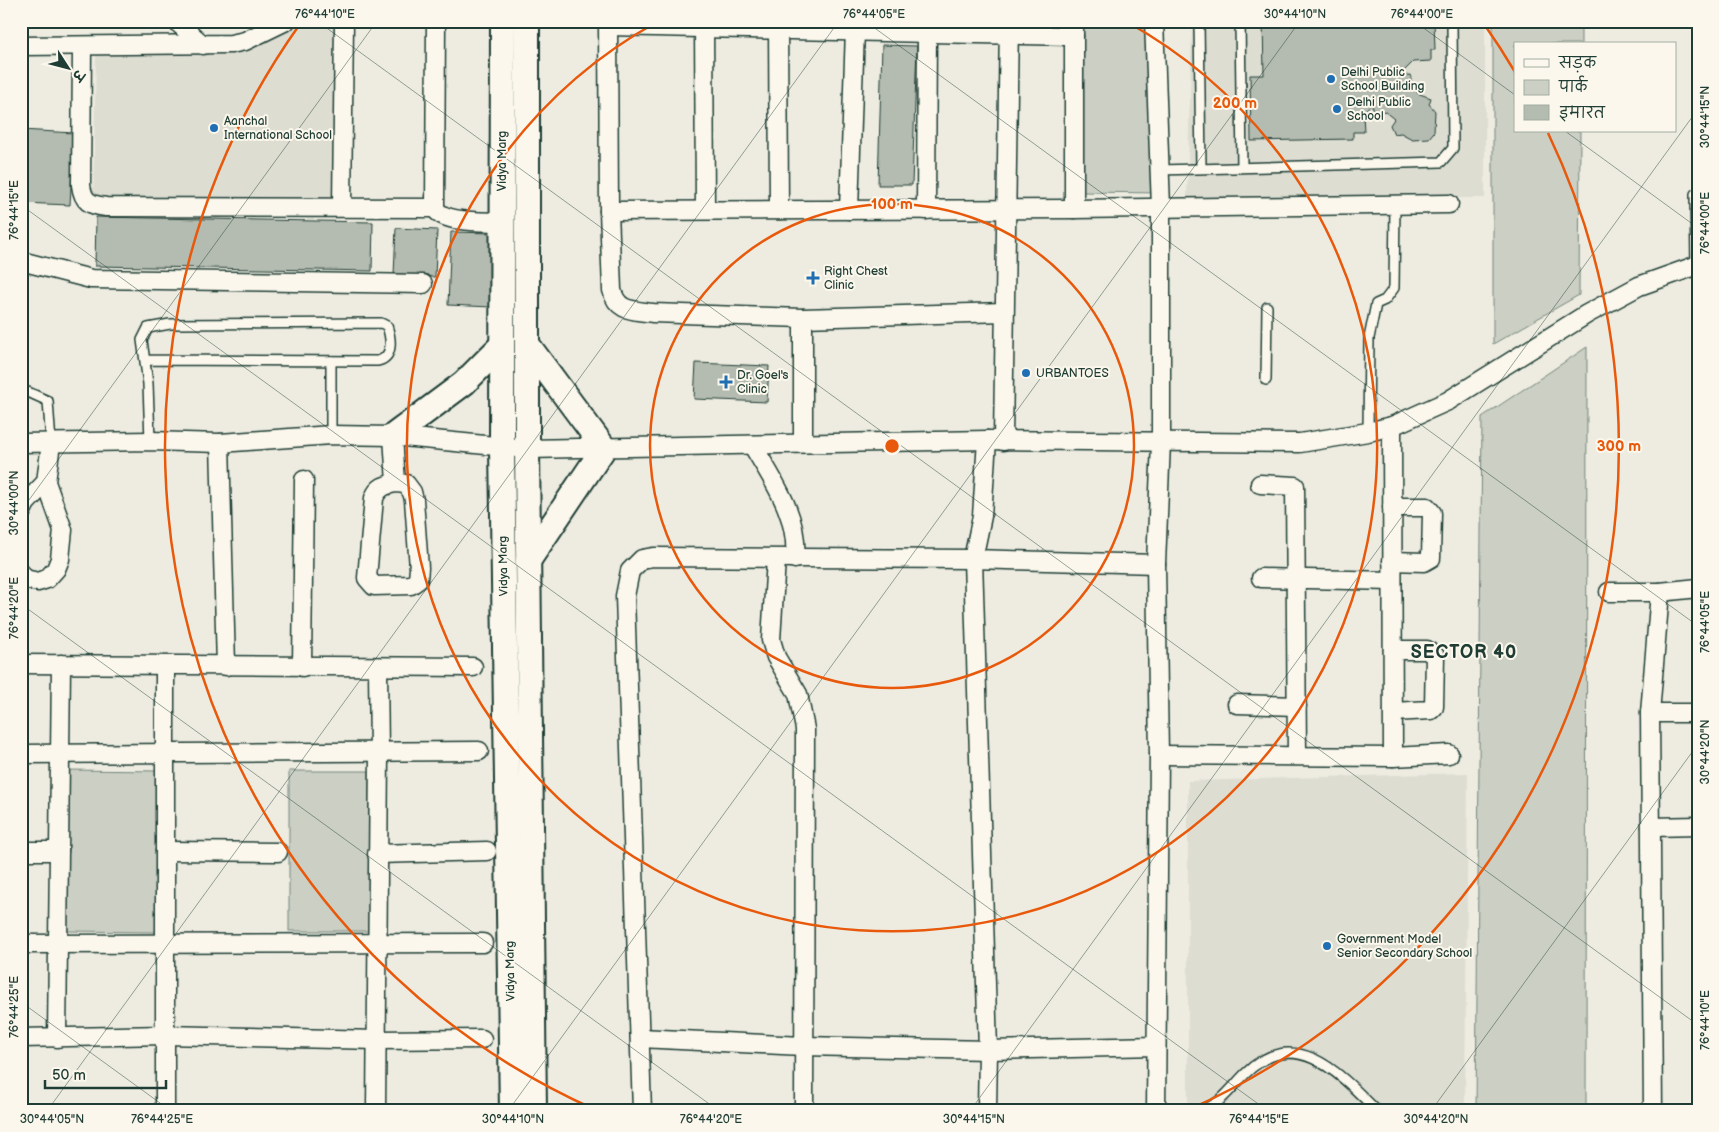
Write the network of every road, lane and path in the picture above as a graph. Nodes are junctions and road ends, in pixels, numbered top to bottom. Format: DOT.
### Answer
graph roads {
  1 [pos="176,21"];
  2 [pos="286,21"];
  3 [pos="344,21"];
  4 [pos="436,21"];
  5 [pos="503,21"];
  6 [pos="527,21"];
  7 [pos="1154,21"];
  8 [pos="1199,21"];
  9 [pos="1240,21"];
  10 [pos="1452,21"];
  11 [pos="608,24"];
  12 [pos="704,25"];
  13 [pos="778,25"];
  14 [pos="960,26"];
  15 [pos="1010,27"];
  16 [pos="1074,28"];
  17 [pos="855,29"];
  18 [pos="253,30"];
  19 [pos="927,31"];
  20 [pos="203,45"];
  21 [pos="21,46"];
  22 [pos="82,46"];
  23 [pos="1242,167"];
  24 [pos="1201,168"];
  25 [pos="1160,170"];
  26 [pos="1695,194"];
  27 [pos="1449,204"];
  28 [pos="1395,205"];
  29 [pos="342,207"];
  30 [pos="1161,207"];
  31 [pos="435,208"];
  32 [pos="1005,209"];
  33 [pos="1074,209"];
  34 [pos="705,210"];
  35 [pos="779,210"];
  36 [pos="849,210"];
  37 [pos="926,210"];
  38 [pos="609,211"];
  39 [pos="502,222"];
  40 [pos="21,260"];
  41 [pos="1697,266"];
  42 [pos="423,284"];
  43 [pos="1267,307"];
  44 [pos="1004,312"];
  45 [pos="803,318"];
  46 [pos="527,344"];
  47 [pos="502,346"];
  48 [pos="145,360"];
  49 [pos="331,361"];
  50 [pos="1266,380"];
  51 [pos="21,394"];
  52 [pos="1392,426"];
  53 [pos="1368,432"];
  54 [pos="332,435"];
  55 [pos="393,436"];
  56 [pos="995,440"];
  57 [pos="150,441"];
  58 [pos="1161,442"];
  59 [pos="21,443"];
  60 [pos="51,443"];
  61 [pos="220,443"];
  62 [pos="803,443"];
  63 [pos="753,446"];
  64 [pos="502,448"];
  65 [pos="604,448"];
  66 [pos="527,449"];
  67 [pos="304,480"];
  68 [pos="46,482"];
  69 [pos="396,482"];
  70 [pos="1260,484"];
  71 [pos="1392,507"];
  72 [pos="21,513"];
  73 [pos="776,559"];
  74 [pos="795,559"];
  75 [pos="973,559"];
  76 [pos="528,561"];
  77 [pos="1392,561"];
  78 [pos="1156,564"];
  79 [pos="21,573"];
  80 [pos="1261,578"];
  81 [pos="1297,580"];
  82 [pos="1392,581"];
  83 [pos="1698,588"];
  84 [pos="1609,592"];
  85 [pos="1660,592"];
  86 [pos="1392,650"];
  87 [pos="21,664"];
  88 [pos="61,664"];
  89 [pos="165,666"];
  90 [pos="226,666"];
  91 [pos="302,667"];
  92 [pos="473,667"];
  93 [pos="378,668"];
  94 [pos="1237,704"];
  95 [pos="1297,706"];
  96 [pos="1393,712"];
  97 [pos="1650,713"];
  98 [pos="1698,713"];
  99 [pos="479,751"];
  100 [pos="380,753"];
  101 [pos="21,754"];
  102 [pos="60,754"];
  103 [pos="165,754"];
  104 [pos="1449,754"];
  105 [pos="1159,755"];
  106 [pos="1297,755"];
  107 [pos="1393,757"];
  108 [pos="1698,826"];
  109 [pos="1651,827"];
  110 [pos="21,851"];
  111 [pos="59,851"];
  112 [pos="165,851"];
  113 [pos="487,851"];
  114 [pos="278,852"];
  115 [pos="377,854"];
  116 [pos="484,942"];
  117 [pos="21,944"];
  118 [pos="58,944"];
  119 [pos="165,944"];
  120 [pos="377,944"];
  121 [pos="165,1035"];
  122 [pos="21,1038"];
  123 [pos="57,1038"];
  124 [pos="482,1038"];
  125 [pos="640,1038"];
  126 [pos="376,1040"];
  127 [pos="803,1046"];
  128 [pos="1156,1046"];
  129 [pos="988,1050"];
  130 [pos="165,1111"];
  131 [pos="376,1111"];
  132 [pos="512,1111"];
  133 [pos="534,1111"];
  134 [pos="642,1111"];
  135 [pos="804,1111"];
  136 [pos="987,1111"];
  137 [pos="1156,1111"];
  138 [pos="1201,1111"];
  139 [pos="1377,1111"];
  140 [pos="1652,1111"];
  1 -- 20 [label="street"];
  2 -- 18 [label="street"];
  3 -- 29 [label="street"];
  4 -- 31 [label="street"];
  5 -- 39 [label="main road, Vidya Marg"];
  6 -- 46 [label="main road, Vidya Marg"];
  7 -- 25 [label="street"];
  8 -- 24 [label="lane"];
  9 -- 23 [label="lane"];
  10 -- 23 [label="lane"];
  11 -- 12 [label="street"];
  11 -- 38 [label="street"];
  12 -- 13 [label="street"];
  12 -- 34 [label="street"];
  13 -- 17 [label="street"];
  13 -- 35 [label="street"];
  14 -- 15 [label="street"];
  14 -- 19 [label="street"];
  15 -- 16 [label="street"];
  15 -- 32 [label="street"];
  16 -- 33 [label="street"];
  17 -- 19 [label="street"];
  17 -- 36 [label="street"];
  18 -- 20 [label="street"];
  19 -- 37 [label="street"];
  20 -- 22 [label="street"];
  21 -- 22 [label="street"];
  22 -- 29 [label="street"];
  23 -- 24 [label="lane"];
  24 -- 25 [label="lane"];
  25 -- 30 [label="street"];
  26 -- 41 [label="lane"];
  27 -- 28 [label="street"];
  28 -- 30 [label="street"];
  28 -- 53 [label="lane"];
  29 -- 31 [label="street"];
  30 -- 33 [label="street"];
  30 -- 58 [label="street"];
  31 -- 39 [label="street"];
  32 -- 33 [label="street"];
  32 -- 37 [label="street"];
  32 -- 44 [label="street"];
  34 -- 35 [label="street"];
  34 -- 38 [label="street"];
  35 -- 36 [label="street"];
  36 -- 37 [label="street"];
  38 -- 45 [label="street"];
  39 -- 47 [label="main road, Vidya Marg"];
  40 -- 42 [label="street"];
  41 -- 52 [label="street"];
  43 -- 50 [label="lane"];
  44 -- 45 [label="street"];
  44 -- 56 [label="street"];
  45 -- 62 [label="street"];
  46 -- 65 [label="main road"];
  46 -- 66 [label="main road, Vidya Marg"];
  47 -- 55 [label="main road"];
  47 -- 64 [label="main road, Vidya Marg"];
  48 -- 49 [label="lane"];
  48 -- 49 [label="lane"];
  48 -- 57 [label="lane"];
  49 -- 54 [label="lane"];
  51 -- 60 [label="lane"];
  52 -- 53 [label="street"];
  52 -- 71 [label="street"];
  53 -- 58 [label="street"];
  54 -- 55 [label="street"];
  54 -- 61 [label="street"];
  55 -- 64 [label="street"];
  55 -- 69 [label="street"];
  56 -- 58 [label="street"];
  56 -- 62 [label="street"];
  56 -- 75 [label="street"];
  57 -- 60 [label="street"];
  57 -- 61 [label="street"];
  58 -- 78 [label="street"];
  59 -- 60 [label="street"];
  60 -- 68 [label="street"];
  61 -- 90 [label="street"];
  62 -- 63 [label="street"];
  63 -- 65 [label="street"];
  63 -- 74 [label="street"];
  64 -- 66 [label="street"];
  64 -- 132 [label="main road, Vidya Marg"];
  65 -- 66 [label="street"];
  65 -- 76 [label="main road"];
  66 -- 76 [label="main road, Vidya Marg"];
  67 -- 91 [label="street"];
  68 -- 72 [label="street"];
  68 -- 79 [label="street"];
  69 -- 69 [label="street"];
  70 -- 81 [label="street"];
  71 -- 77 [label="street"];
  71 -- 77 [label="street"];
  73 -- 74 [label="street"];
  73 -- 125 [label="street"];
  73 -- 127 [label="street"];
  74 -- 75 [label="street"];
  75 -- 78 [label="street"];
  75 -- 129 [label="street"];
  76 -- 133 [label="main road, Vidya Marg"];
  77 -- 82 [label="street"];
  78 -- 105 [label="street"];
  80 -- 81 [label="street"];
  81 -- 82 [label="street"];
  81 -- 95 [label="street"];
  82 -- 86 [label="street"];
  83 -- 85 [label="street"];
  84 -- 85 [label="street"];
  85 -- 97 [label="street"];
  86 -- 96 [label="street"];
  86 -- 96 [label="street"];
  87 -- 88 [label="street"];
  88 -- 89 [label="street"];
  88 -- 102 [label="street"];
  89 -- 90 [label="street"];
  89 -- 103 [label="street"];
  90 -- 91 [label="street"];
  91 -- 93 [label="street"];
  92 -- 93 [label="street"];
  93 -- 100 [label="street"];
  94 -- 95 [label="street"];
  95 -- 106 [label="street"];
  96 -- 107 [label="street"];
  97 -- 98 [label="street"];
  97 -- 109 [label="street"];
  99 -- 100 [label="street"];
  100 -- 103 [label="street"];
  100 -- 115 [label="street"];
  101 -- 102 [label="street"];
  102 -- 103 [label="street"];
  102 -- 111 [label="street"];
  103 -- 112 [label="street"];
  104 -- 107 [label="street"];
  105 -- 106 [label="street"];
  105 -- 128 [label="street"];
  106 -- 107 [label="street"];
  108 -- 109 [label="street"];
  109 -- 140 [label="street"];
  110 -- 111 [label="street"];
  111 -- 118 [label="street"];
  112 -- 114 [label="street"];
  112 -- 119 [label="street"];
  113 -- 115 [label="street"];
  115 -- 120 [label="street"];
  116 -- 120 [label="street"];
  117 -- 118 [label="street"];
  118 -- 119 [label="street"];
  118 -- 123 [label="street"];
  119 -- 120 [label="street"];
  119 -- 121 [label="street"];
  120 -- 126 [label="street"];
  121 -- 123 [label="street"];
  121 -- 126 [label="street"];
  121 -- 130 [label="street"];
  122 -- 123 [label="street"];
  124 -- 126 [label="street"];
  125 -- 127 [label="street"];
  125 -- 134 [label="street"];
  126 -- 131 [label="street"];
  127 -- 129 [label="street"];
  127 -- 135 [label="street"];
  128 -- 129 [label="street"];
  128 -- 137 [label="street"];
  129 -- 136 [label="street"];
  138 -- 139 [label="lane"];
}
